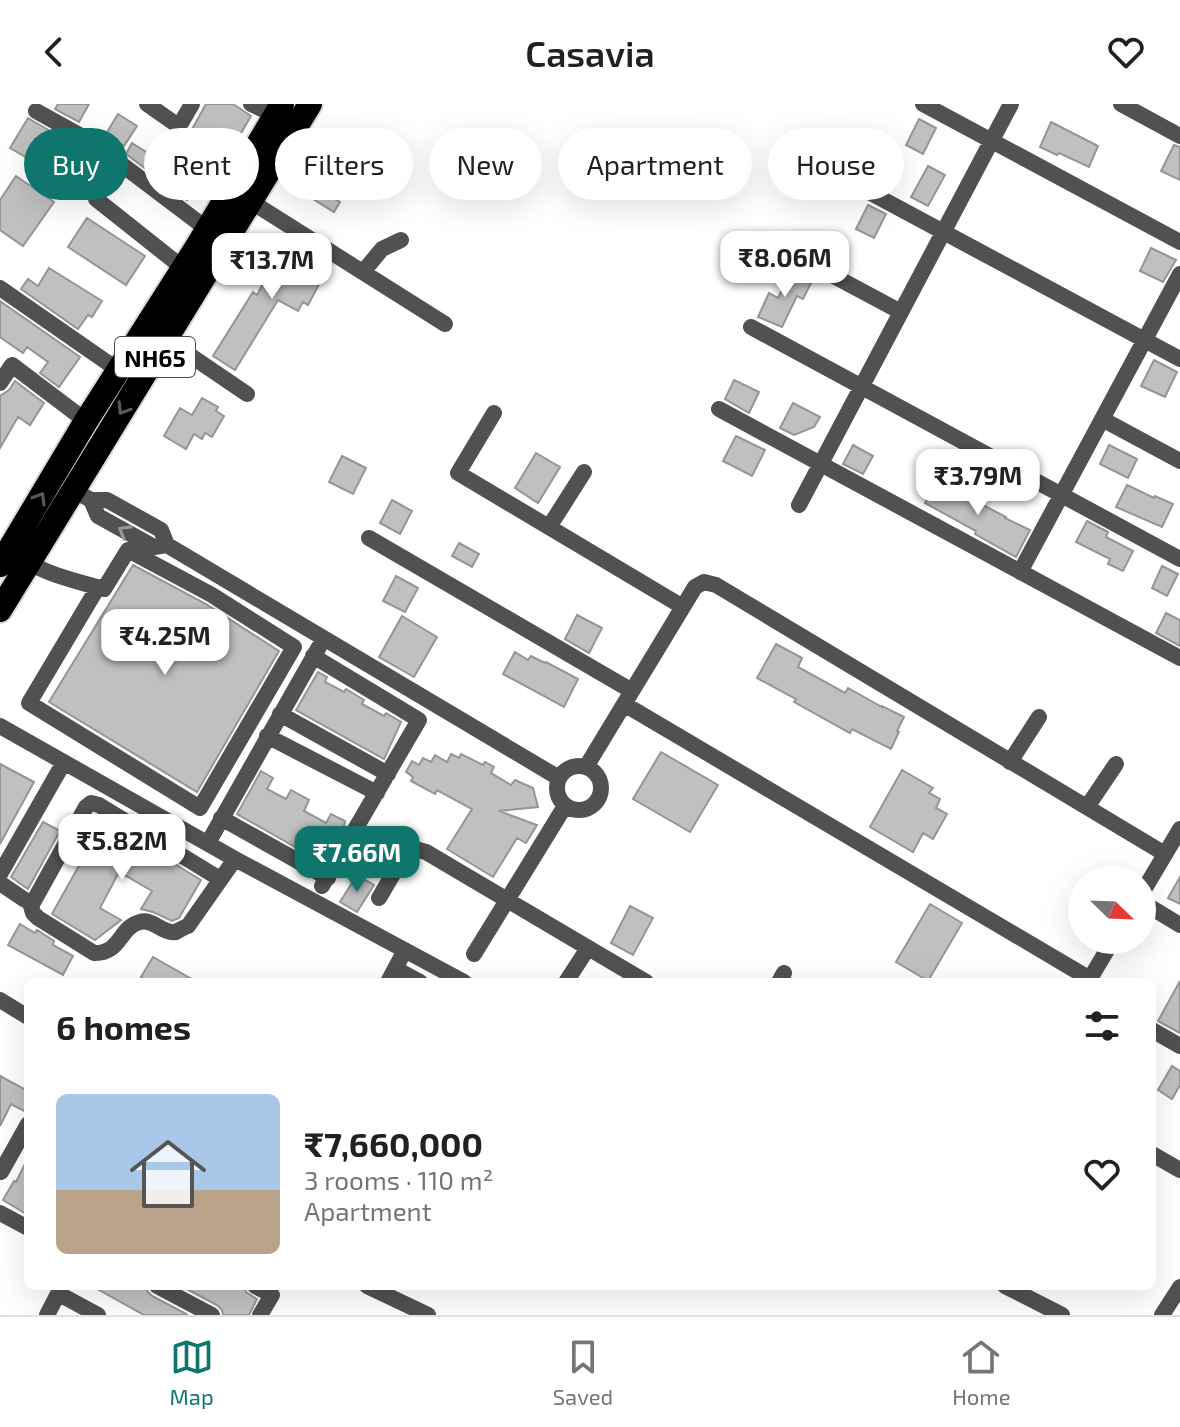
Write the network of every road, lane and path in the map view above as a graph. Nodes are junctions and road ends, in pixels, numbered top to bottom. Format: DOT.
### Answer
graph roads {
  1 [pos="147,104"];
  2 [pos="192,104"];
  3 [pos="251,104"];
  4 [pos="310,104"];
  5 [pos="923,104"];
  6 [pos="1011,104"];
  7 [pos="1121,104"];
  8 [pos="279,109"];
  9 [pos="36,111"];
  10 [pos="295,128"];
  11 [pos="1180,136"];
  12 [pos="991,141"];
  13 [pos="259,142"];
  14 [pos="275,161"];
  15 [pos="97,200"];
  16 [pos="224,200"];
  17 [pos="884,200"];
  18 [pos="250,201"];
  19 [pos="207,229"];
  20 [pos="944,232"];
  21 [pos="401,240"];
  22 [pos="1180,242"];
  23 [pos="787,251"];
  24 [pos="183,268"];
  25 [pos="363,272"];
  26 [pos="1180,274"];
  27 [pos="0,288"];
  28 [pos="901,312"];
  29 [pos="445,324"];
  30 [pos="751,327"];
  31 [pos="166,339"];
  32 [pos="1145,340"];
  33 [pos="1180,359"];
  34 [pos="118,370"];
  35 [pos="0,383"];
  36 [pos="862,387"];
  37 [pos="247,394"];
  38 [pos="719,409"];
  39 [pos="494,413"];
  40 [pos="1102,419"];
  41 [pos="86,421"];
  42 [pos="1180,461"];
  43 [pos="821,464"];
  44 [pos="584,472"];
  45 [pos="82,495"];
  46 [pos="1061,495"];
  47 [pos="799,505"];
  48 [pos="549,527"];
  49 [pos="369,538"];
  50 [pos="9,556"];
  51 [pos="1180,559"];
  52 [pos="1020,572"];
  53 [pos="98,587"];
  54 [pos="683,607"];
  55 [pos="0,610"];
  56 [pos="323,639"];
  57 [pos="313,656"];
  58 [pos="1180,658"];
  59 [pos="628,697"];
  60 [pos="280,714"];
  61 [pos="1039,717"];
  62 [pos="0,726"];
  63 [pos="267,736"];
  64 [pos="64,762"];
  65 [pos="1010,762"];
  66 [pos="1116,764"];
  67 [pos="586,767"];
  68 [pos="388,774"];
  69 [pos="559,778"];
  70 [pos="377,793"];
  71 [pos="565,806"];
  72 [pos="1087,807"];
  73 [pos="221,818"];
  74 [pos="1180,829"];
  75 [pos="208,843"];
  76 [pos="1165,854"];
  77 [pos="235,859"];
  78 [pos="1156,869"];
  79 [pos="0,874"];
  80 [pos="220,879"];
  81 [pos="0,883"];
  82 [pos="379,898"];
  83 [pos="25,900"];
  84 [pos="507,900"];
  85 [pos="1156,910"];
  86 [pos="1180,925"];
  87 [pos="588,948"];
  88 [pos="405,950"];
  89 [pos="474,954"];
  90 [pos="1105,954"];
  91 [pos="392,975"];
  92 [pos="457,978"];
  93 [pos="569,978"];
  94 [pos="639,978"];
  95 [pos="1084,978"];
  96 [pos="1091,978"];
  97 [pos="0,1000"];
  98 [pos="24,1015"];
  99 [pos="1156,1032"];
  100 [pos="1180,1046"];
  101 [pos="24,1131"];
  102 [pos="1156,1156"];
  103 [pos="1180,1170"];
  104 [pos="1,1172"];
  105 [pos="0,1213"];
  106 [pos="24,1226"];
  107 [pos="1180,1287"];
  108 [pos="60,1290"];
  109 [pos="165,1290"];
  110 [pos="263,1290"];
  111 [pos="375,1290"];
  112 [pos="1013,1290"];
  113 [pos="47,1315"];
  114 [pos="98,1315"];
  115 [pos="212,1315"];
  116 [pos="260,1315"];
  117 [pos="428,1315"];
  118 [pos="1062,1315"];
  119 [pos="1162,1315"];
  1 -- 2 [label="street"];
  3 -- 8 [label="street"];
  4 -- 10 [label="highway, NH65"];
  5 -- 12 [label="street"];
  6 -- 12 [label="street"];
  7 -- 11 [label="street"];
  8 -- 13 [label="highway, NH65"];
  9 -- 19 [label="street"];
  12 -- 20 [label="street"];
  12 -- 22 [label="street"];
  14 -- 18 [label="highway, NH65"];
  15 -- 24 [label="street"];
  16 -- 19 [label="highway, NH65"];
  17 -- 20 [label="street"];
  18 -- 25 [label="street"];
  18 -- 31 [label="highway, NH65"];
  19 -- 24 [label="highway, NH65"];
  20 -- 28 [label="street"];
  20 -- 32 [label="street"];
  21 -- 25 [label="street"];
  23 -- 28 [label="street"];
  24 -- 34 [label="highway, NH65"];
  25 -- 29 [label="street"];
  26 -- 32 [label="street"];
  27 -- 34 [label="street"];
  28 -- 36 [label="street"];
  30 -- 36 [label="street"];
  31 -- 37 [label="street"];
  31 -- 45 [label="highway, NH65, one-way"];
  32 -- 33 [label="street"];
  32 -- 40 [label="street"];
  34 -- 41 [label="highway, NH65"];
  35 -- 41 [label="street"];
  36 -- 43 [label="street"];
  36 -- 46 [label="street"];
  38 -- 43 [label="street"];
  39 -- 48 [label="street"];
  40 -- 42 [label="street"];
  40 -- 46 [label="street"];
  50 -- 41 [label="highway, NH65, one-way"];
  43 -- 47 [label="street"];
  43 -- 52 [label="street"];
  44 -- 48 [label="street"];
  45 -- 50 [label="highway, NH65"];
  45 -- 56 [label="street"];
  46 -- 51 [label="street"];
  46 -- 52 [label="street"];
  48 -- 54 [label="street"];
  49 -- 59 [label="street"];
  50 -- 53 [label="street"];
  50 -- 55 [label="highway, NH65"];
  52 -- 58 [label="street"];
  53 -- 53 [label="street"];
  54 -- 59 [label="street"];
  54 -- 65 [label="street"];
  56 -- 57 [label="street"];
  56 -- 69 [label="street"];
  57 -- 60 [label="street"];
  57 -- 68 [label="street"];
  59 -- 67 [label="street"];
  59 -- 95 [label="street"];
  60 -- 63 [label="street"];
  60 -- 68 [label="street"];
  61 -- 65 [label="street"];
  62 -- 64 [label="street"];
  63 -- 70 [label="street"];
  63 -- 73 [label="street"];
  64 -- 75 [label="street"];
  64 -- 79 [label="street"];
  65 -- 72 [label="street"];
  66 -- 72 [label="street"];
  67 -- 69 [label="street"];
  67 -- 71 [label="street"];
  68 -- 70 [label="street"];
  69 -- 71 [label="street"];
  70 -- 73 [label="street"];
  71 -- 84 [label="street"];
  72 -- 76 [label="street"];
  73 -- 75 [label="street"];
  74 -- 76 [label="street"];
  75 -- 77 [label="street"];
  76 -- 78 [label="street"];
  77 -- 80 [label="street"];
  77 -- 88 [label="street"];
  80 -- 80 [label="street"];
  81 -- 83 [label="street"];
  82 -- 84 [label="street"];
  84 -- 87 [label="street"];
  84 -- 89 [label="street"];
  85 -- 86 [label="street"];
  87 -- 93 [label="street"];
  87 -- 94 [label="street"];
  88 -- 91 [label="street"];
  88 -- 92 [label="street"];
  90 -- 96 [label="street"];
  97 -- 98 [label="street"];
  99 -- 100 [label="street"];
  101 -- 104 [label="street"];
  102 -- 103 [label="street"];
  105 -- 106 [label="street"];
  107 -- 119 [label="street"];
  108 -- 113 [label="street"];
  108 -- 114 [label="street"];
  109 -- 115 [label="street"];
  110 -- 116 [label="street"];
  111 -- 117 [label="street"];
  112 -- 118 [label="street"];
}
